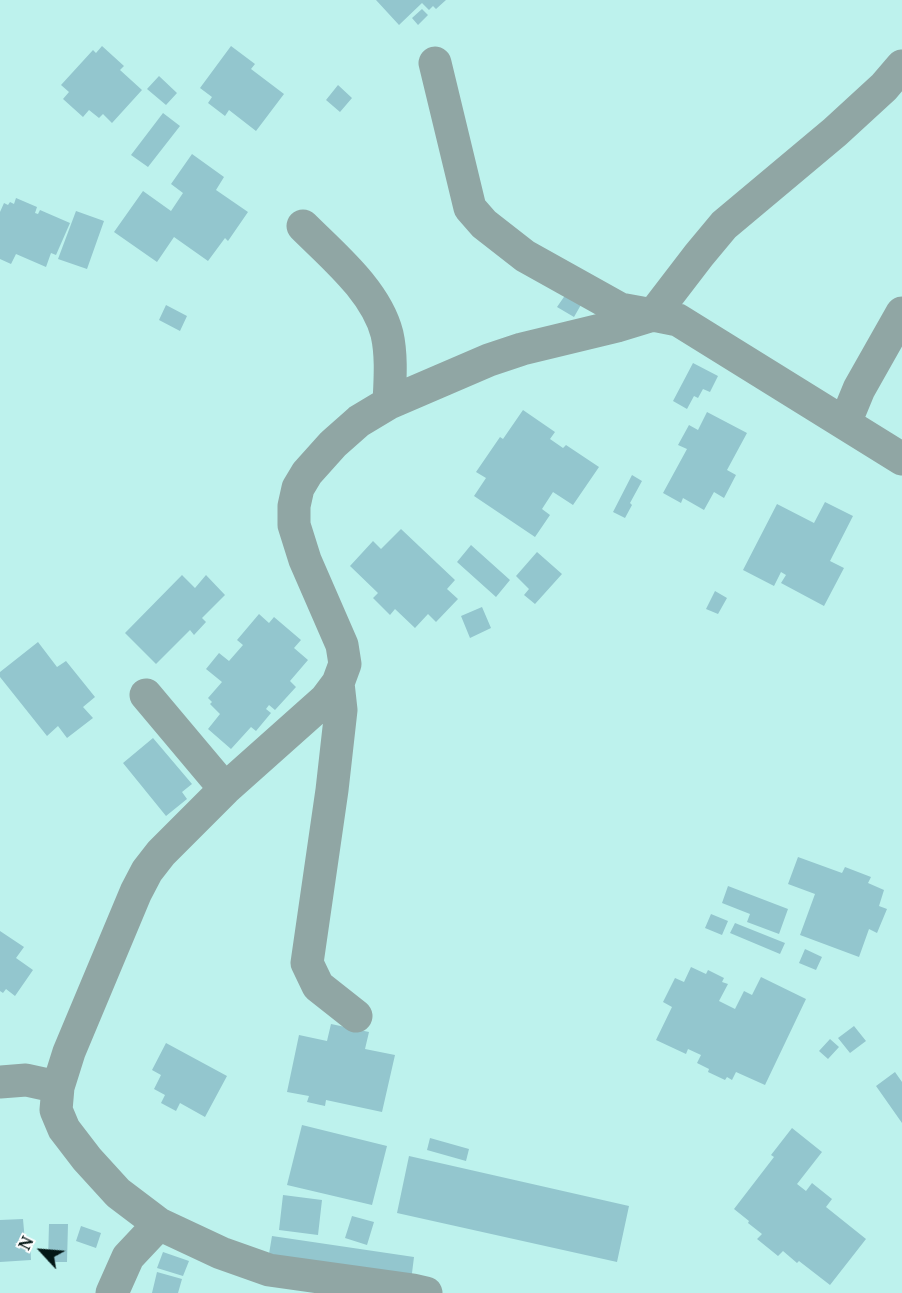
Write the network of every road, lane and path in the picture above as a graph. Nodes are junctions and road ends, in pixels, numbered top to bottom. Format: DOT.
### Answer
graph roads {
  1 [pos="435,63"];
  2 [pos="902,66"];
  3 [pos="303,226"];
  4 [pos="902,313"];
  5 [pos="653,315"];
  6 [pos="389,403"];
  7 [pos="845,423"];
  8 [pos="902,459"];
  9 [pos="338,683"];
  10 [pos="146,695"];
  11 [pos="225,789"];
  12 [pos="356,1016"];
  13 [pos="0,1082"];
  14 [pos="58,1087"];
  15 [pos="159,1224"];
  16 [pos="112,1293"];
  17 [pos="426,1293"];
  1 -- 5 [label="street"];
  2 -- 5 [label="street"];
  3 -- 6 [label="street"];
  4 -- 7 [label="street"];
  5 -- 6 [label="street"];
  5 -- 7 [label="street"];
  6 -- 9 [label="street"];
  7 -- 8 [label="street"];
  9 -- 11 [label="street"];
  9 -- 12 [label="street"];
  10 -- 11 [label="street"];
  11 -- 14 [label="street"];
  13 -- 14 [label="street"];
  14 -- 15 [label="street"];
  15 -- 16 [label="street"];
  15 -- 17 [label="street"];
}
